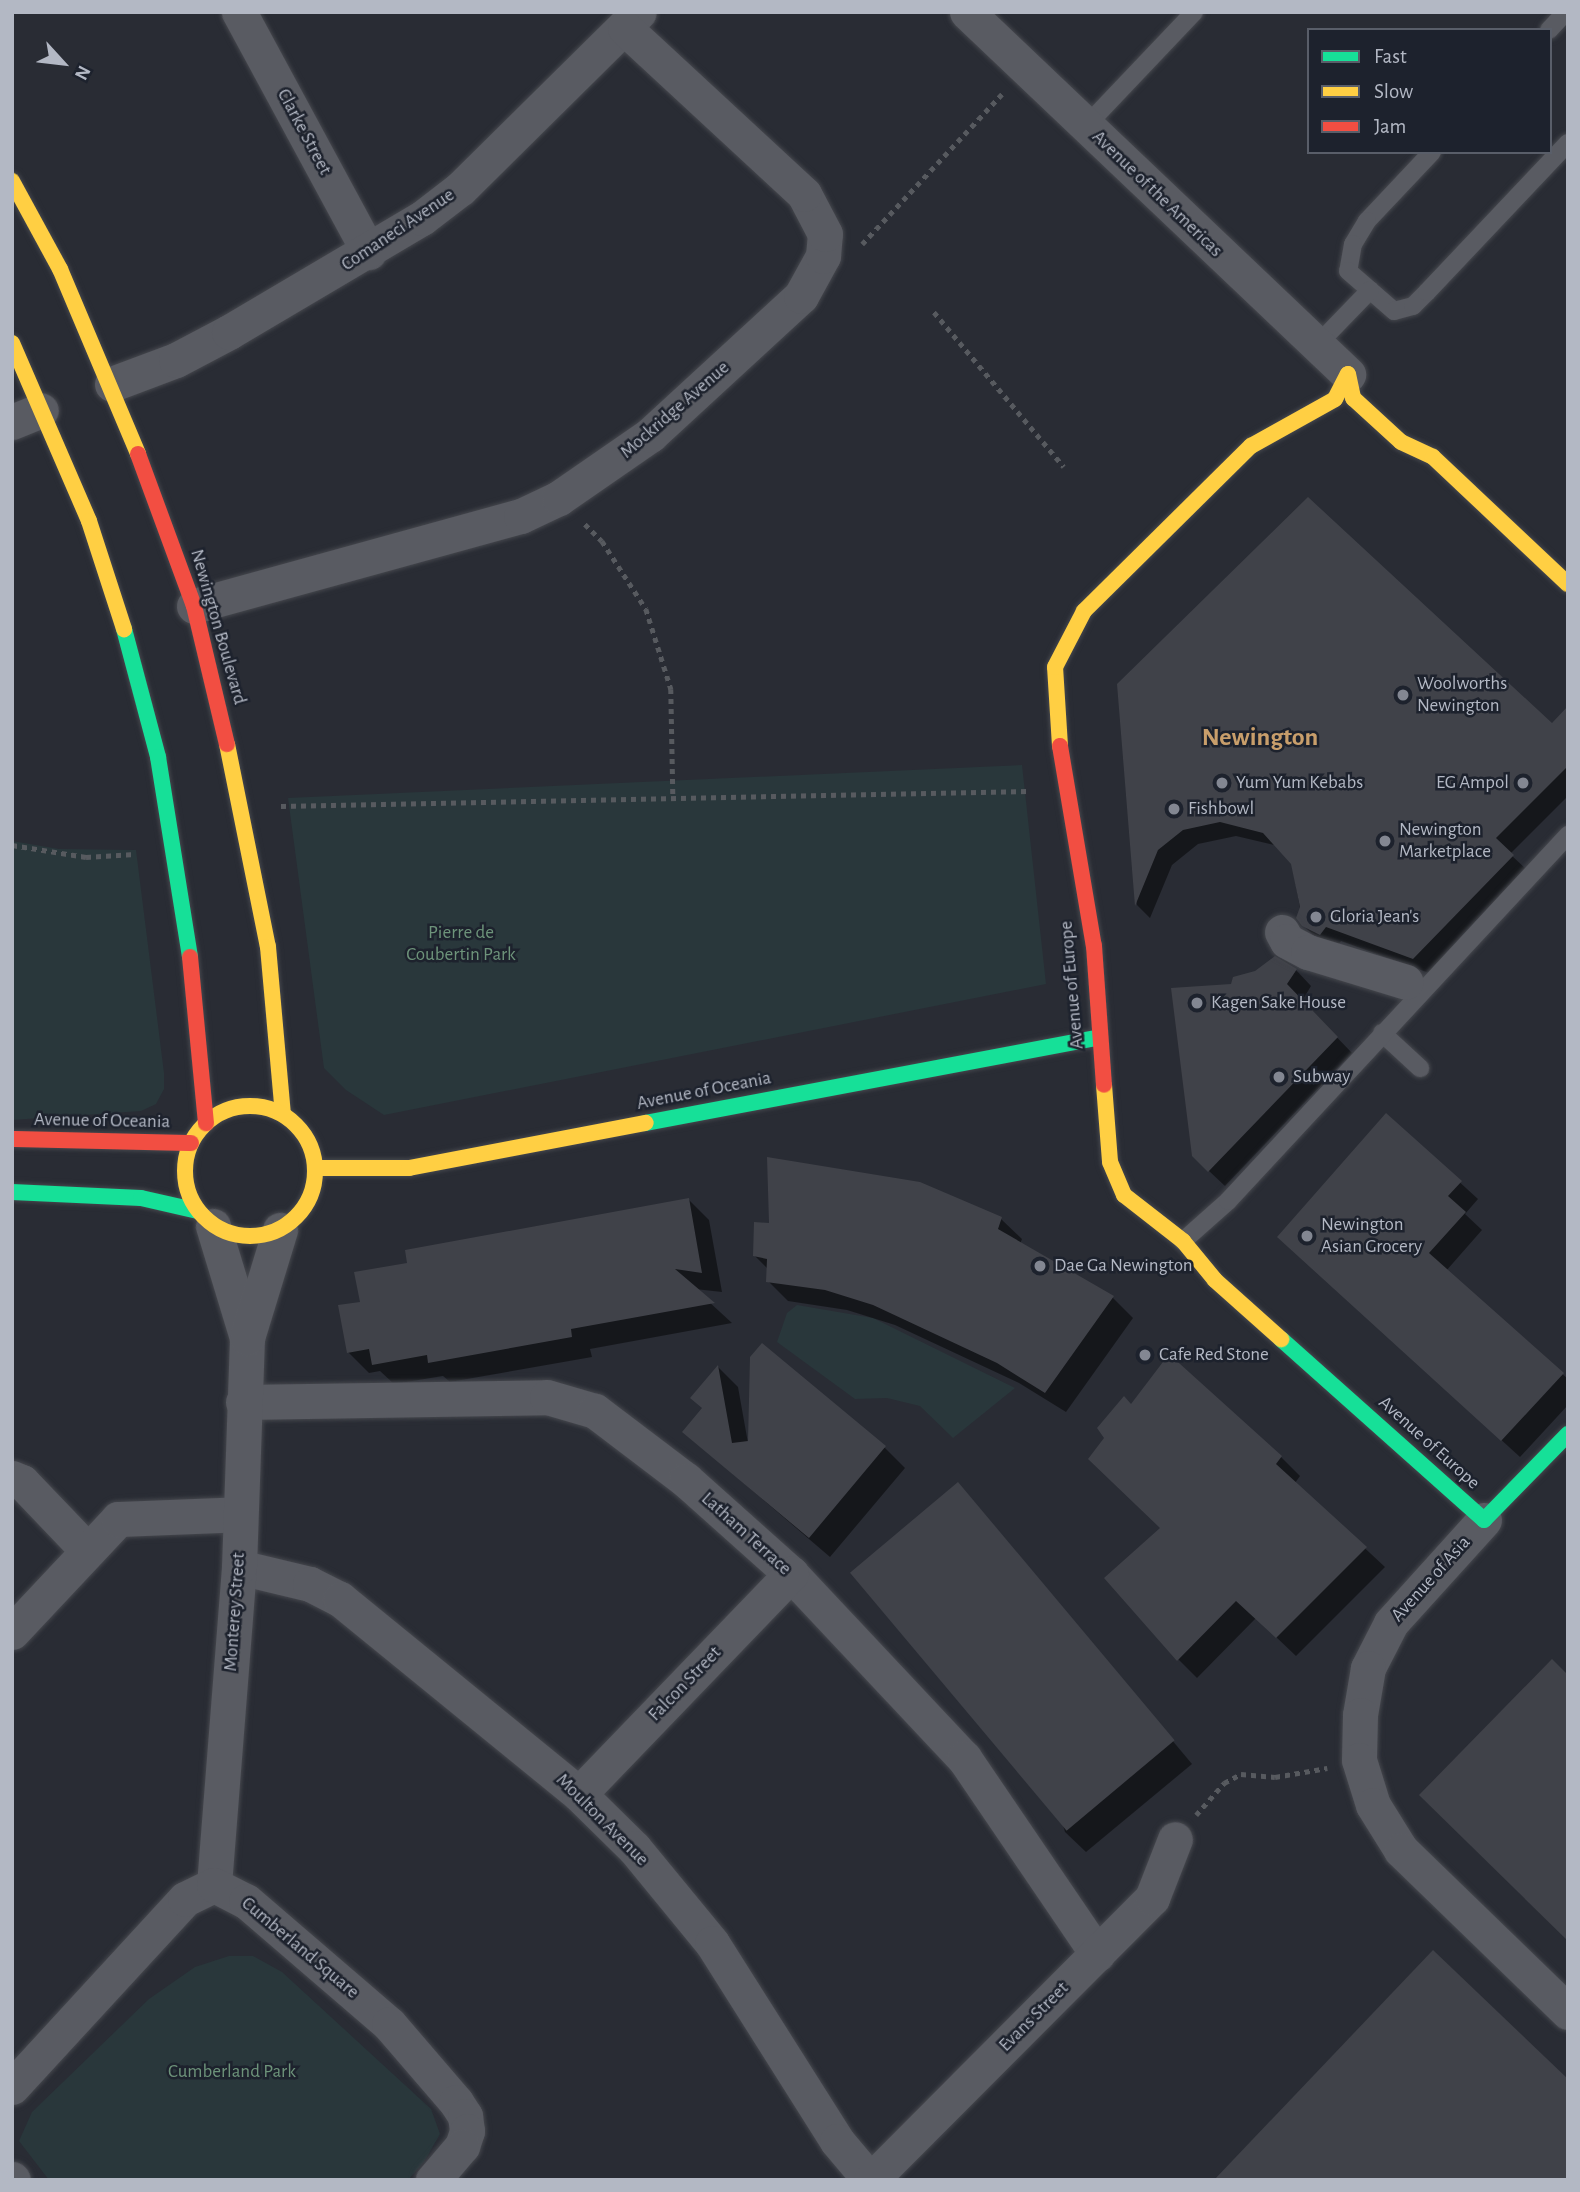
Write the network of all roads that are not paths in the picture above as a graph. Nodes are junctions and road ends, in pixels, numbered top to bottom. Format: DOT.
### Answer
graph roads {
  1 [pos="239,12"];
  2 [pos="967,12"];
  3 [pos="1194,12"];
  4 [pos="1566,12"];
  5 [pos="632,20"];
  6 [pos="1551,28"];
  7 [pos="1086,126"];
  8 [pos="1568,143"];
  9 [pos="1430,154"];
  10 [pos="12,181"];
  11 [pos="369,252"];
  12 [pos="1370,290"];
  13 [pos="12,343"];
  14 [pos="1316,346"];
  15 [pos="1358,379"];
  16 [pos="112,384"];
  17 [pos="1319,412"];
  18 [pos="26,416"];
  19 [pos="1377,420"];
  20 [pos="1424,435"];
  21 [pos="1433,457"];
  22 [pos="1568,584"];
  23 [pos="194,606"];
  24 [pos="1568,835"];
  25 [pos="1282,932"];
  26 [pos="1406,982"];
  27 [pos="1382,1032"];
  28 [pos="1098,1038"];
  29 [pos="1420,1068"];
  30 [pos="282,1114"];
  31 [pos="206,1123"];
  32 [pos="12,1139"];
  33 [pos="191,1143"];
  34 [pos="316,1168"];
  35 [pos="12,1192"];
  36 [pos="205,1218"];
  37 [pos="280,1230"];
  38 [pos="1183,1241"];
  39 [pos="247,1338"];
  40 [pos="243,1402"];
  41 [pos="1568,1434"];
  42 [pos="1554,1448"];
  43 [pos="1568,1461"];
  44 [pos="12,1478"];
  45 [pos="240,1514"];
  46 [pos="1484,1520"];
  47 [pos="88,1551"];
  48 [pos="239,1567"];
  49 [pos="791,1574"];
  50 [pos="12,1632"];
  51 [pos="579,1794"];
  52 [pos="1175,1839"];
  53 [pos="214,1885"];
  54 [pos="1097,1954"];
  55 [pos="1568,2012"];
  56 [pos="12,2087"];
  57 [pos="433,2180"];
  58 [pos="871,2180"];
  1 -- 11 [label="street, Clarke Street"];
  2 -- 7 [label="street, Avenue of the Americas"];
  3 -- 7 [label="lane"];
  4 -- 6 [label="lane"];
  5 -- 11 [label="street, Comaneci Avenue"];
  5 -- 23 [label="street, Mockridge Avenue"];
  7 -- 14 [label="street, Avenue of the Americas"];
  8 -- 12 [label="lane"];
  9 -- 12 [label="lane"];
  10 -- 16 [label="street, Newington Boulevard"];
  11 -- 16 [label="street, Comaneci Avenue"];
  12 -- 14 [label="lane"];
  13 -- 18 [label="street"];
  14 -- 15 [label="street, Avenue of the Americas"];
  15 -- 17 [label="street"];
  15 -- 19 [label="street, Avenue of the Americas"];
  16 -- 23 [label="street, Newington Boulevard"];
  17 -- 19 [label="street"];
  17 -- 28 [label="street, Avenue of Europe"];
  18 -- 31 [label="street"];
  19 -- 21 [label="street, Avenue of the Americas"];
  20 -- 21 [label="street, Avenue of the Americas"];
  21 -- 22 [label="street, Avenue of the Americas"];
  23 -- 30 [label="street, Newington Boulevard"];
  24 -- 27 [label="lane"];
  25 -- 26 [label="street"];
  27 -- 29 [label="lane"];
  27 -- 38 [label="lane"];
  28 -- 34 [label="street, Avenue of Oceania"];
  28 -- 38 [label="street, Avenue of Europe"];
  30 -- 31 [label="street"];
  30 -- 34 [label="street"];
  31 -- 33 [label="street"];
  32 -- 33 [label="street, Avenue of Oceania"];
  33 -- 36 [label="street"];
  34 -- 37 [label="street"];
  35 -- 36 [label="street"];
  36 -- 37 [label="street"];
  36 -- 39 [label="street, Monterey Street"];
  37 -- 39 [label="street, Monterey Street"];
  38 -- 46 [label="street, Avenue of Europe"];
  39 -- 40 [label="street, Monterey Street"];
  40 -- 45 [label="street, Monterey Street"];
  40 -- 49 [label="street, Latham Terrace"];
  41 -- 42 [label="street, Avenue of Asia"];
  42 -- 43 [label="lane"];
  42 -- 46 [label="street, Avenue of Asia"];
  44 -- 47 [label="street"];
  45 -- 47 [label="street"];
  45 -- 48 [label="street, Monterey Street"];
  46 -- 55 [label="street, Avenue of Asia"];
  47 -- 50 [label="street"];
  48 -- 51 [label="street, Moulton Avenue"];
  48 -- 53 [label="street, Monterey Street"];
  49 -- 51 [label="street, Falcon Street"];
  49 -- 54 [label="street, Latham Terrace"];
  51 -- 58 [label="street, Moulton Avenue"];
  52 -- 54 [label="street, Evans Street"];
  53 -- 56 [label="street"];
  53 -- 57 [label="street, Cumberland Square"];
  54 -- 58 [label="street, Evans Street"];
}
